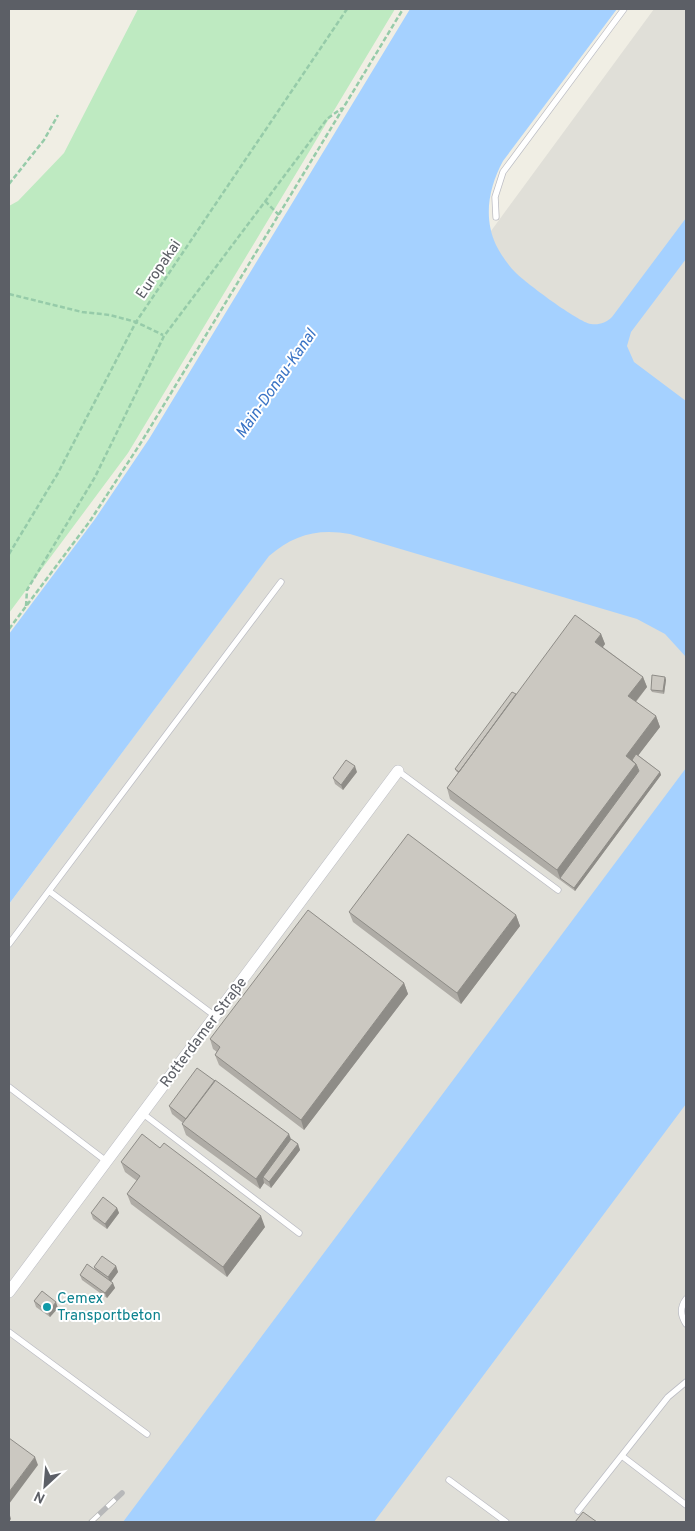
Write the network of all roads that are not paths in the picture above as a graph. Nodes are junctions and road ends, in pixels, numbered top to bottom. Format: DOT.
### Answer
graph roads {
  1 [pos="624,9"];
  2 [pos="496,217"];
  3 [pos="281,582"];
  4 [pos="398,771"];
  5 [pos="558,890"];
  6 [pos="49,891"];
  7 [pos="9,944"];
  8 [pos="215,1016"];
  9 [pos="9,1087"];
  10 [pos="142,1113"];
  11 [pos="106,1161"];
  12 [pos="299,1233"];
  13 [pos="9,1292"];
  14 [pos="686,1299"];
  15 [pos="686,1324"];
  16 [pos="9,1332"];
  17 [pos="686,1382"];
  18 [pos="147,1434"];
  19 [pos="622,1456"];
  20 [pos="449,1480"];
  21 [pos="686,1505"];
  22 [pos="578,1511"];
  23 [pos="506,1522"];
  1 -- 2 [label="lane"];
  3 -- 6 [label="lane"];
  4 -- 5 [label="lane"];
  4 -- 8 [label="street, Rotterdamer Straße"];
  6 -- 7 [label="lane"];
  6 -- 8 [label="lane"];
  8 -- 10 [label="street, Rotterdamer Straße"];
  9 -- 11 [label="lane"];
  10 -- 11 [label="street, Rotterdamer Straße"];
  10 -- 12 [label="lane"];
  11 -- 13 [label="street, Rotterdamer Straße"];
  14 -- 15 [label="lane"];
  16 -- 18 [label="lane"];
  17 -- 19 [label="lane"];
  19 -- 21 [label="lane"];
  19 -- 22 [label="lane"];
  20 -- 23 [label="lane"];
}
